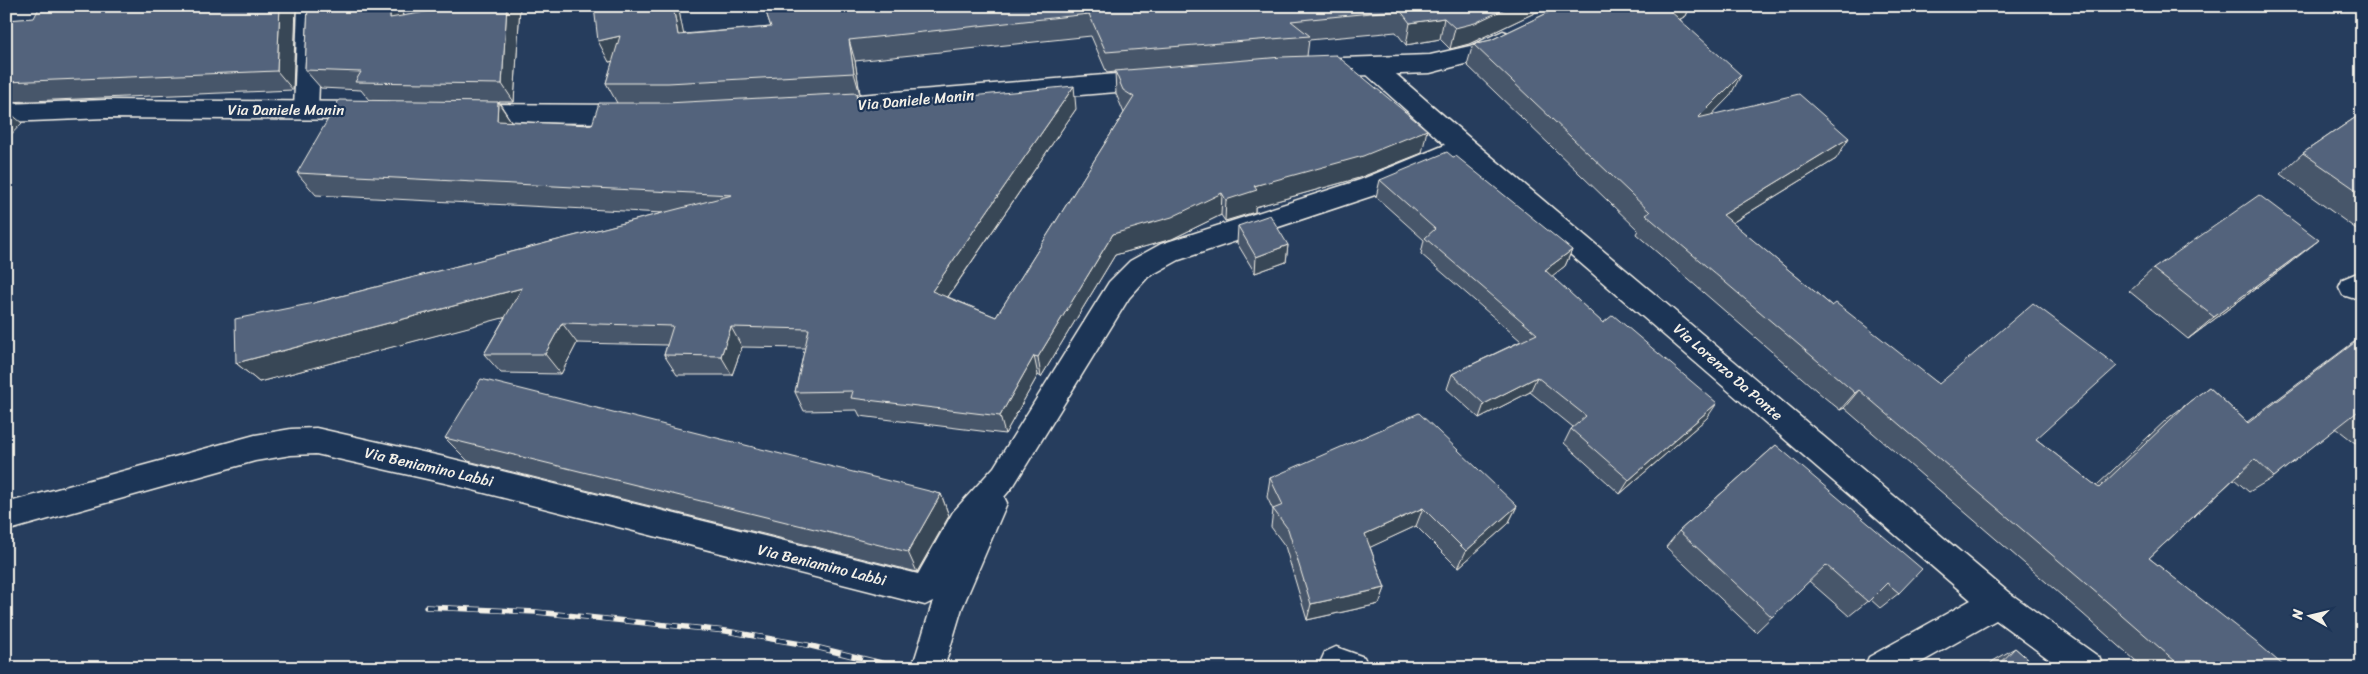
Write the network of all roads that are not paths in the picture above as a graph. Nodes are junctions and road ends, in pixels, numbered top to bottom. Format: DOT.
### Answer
graph roads {
  1 [pos="310,6"];
  2 [pos="1521,32"];
  3 [pos="1374,68"];
  4 [pos="1289,69"];
  5 [pos="1179,78"];
  6 [pos="801,108"];
  7 [pos="306,110"];
  8 [pos="394,111"];
  9 [pos="452,112"];
  10 [pos="6,113"];
  11 [pos="658,115"];
  12 [pos="1464,148"];
  13 [pos="1004,476"];
  14 [pos="6,517"];
  15 [pos="1996,602"];
  16 [pos="928,668"];
  17 [pos="1880,668"];
  18 [pos="2088,668"];
  1 -- 7 [label="street"];
  2 -- 3 [label="street"];
  3 -- 4 [label="street"];
  3 -- 12 [label="street, Via Lorenzo Da Ponte"];
  5 -- 6 [label="street, Via Daniele Manin"];
  7 -- 8 [label="street, Via Daniele Manin"];
  7 -- 10 [label="street, Via Daniele Manin"];
  9 -- 11 [label="street"];
  12 -- 13 [label="street, Via Beniamino Labbi"];
  12 -- 15 [label="street, Via Lorenzo Da Ponte"];
  13 -- 14 [label="street, Via Beniamino Labbi"];
  13 -- 16 [label="street"];
  15 -- 17 [label="street"];
  15 -- 18 [label="street, Via Lorenzo Da Ponte"];
}
